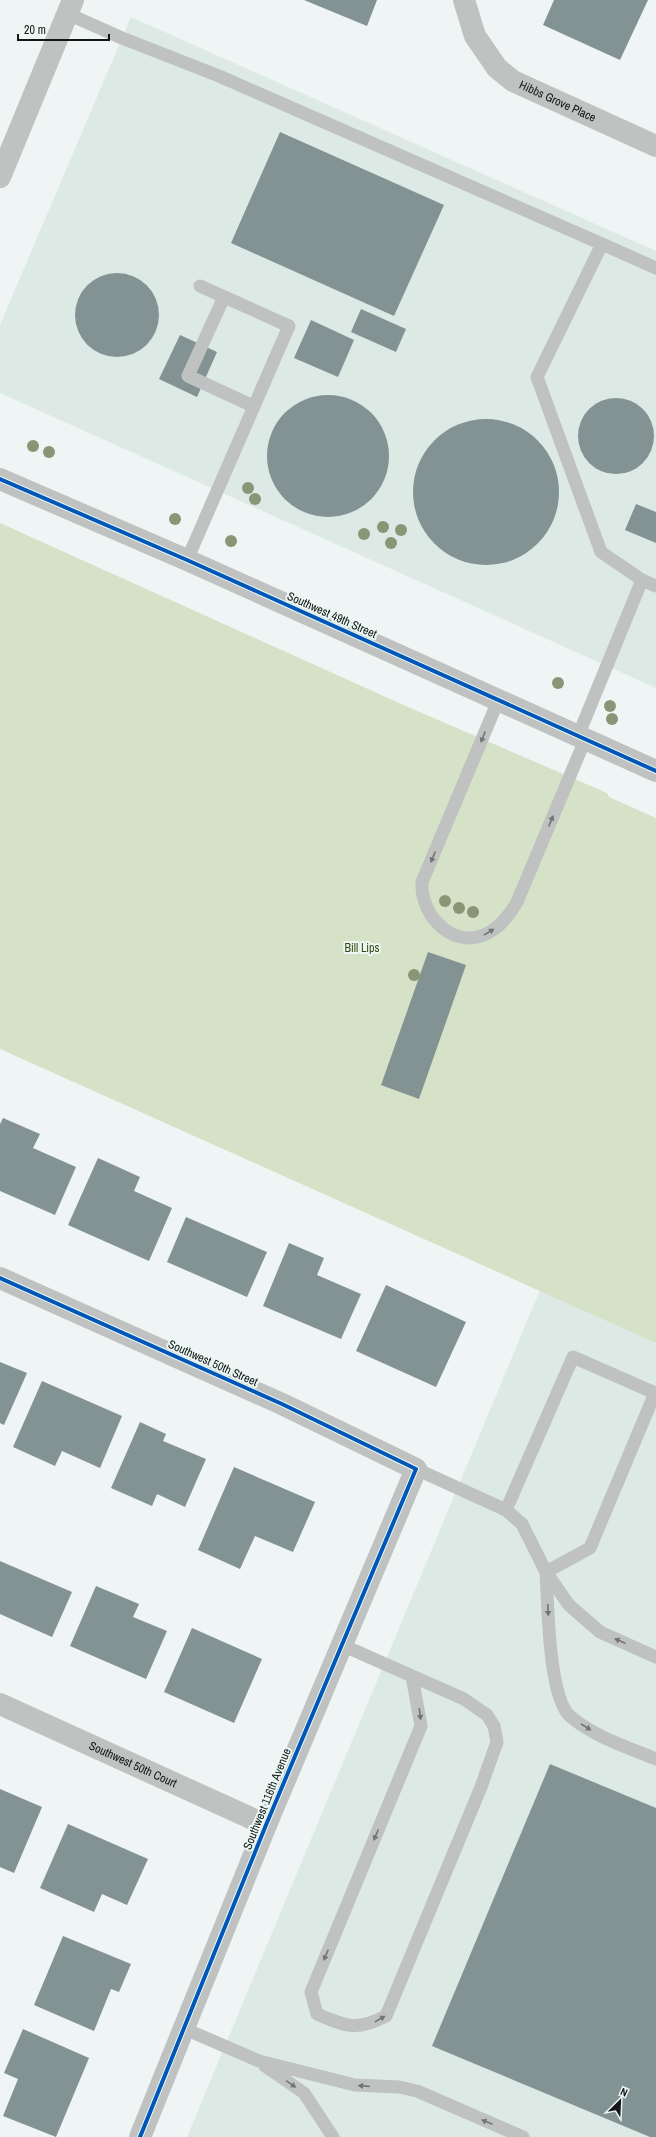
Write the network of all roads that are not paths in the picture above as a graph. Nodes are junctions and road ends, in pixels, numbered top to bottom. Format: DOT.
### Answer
graph roads {
  1 [pos="464,0"];
  2 [pos="70,7"];
  3 [pos="656,146"];
  4 [pos="0,177"];
  5 [pos="602,244"];
  6 [pos="656,268"];
  7 [pos="200,286"];
  8 [pos="224,297"];
  9 [pos="253,406"];
  10 [pos="0,479"];
  11 [pos="187,560"];
  12 [pos="642,580"];
  13 [pos="656,586"];
  14 [pos="498,701"];
  15 [pos="582,738"];
  16 [pos="656,771"];
  17 [pos="0,1278"];
  18 [pos="416,1469"];
  19 [pos="506,1510"];
  20 [pos="546,1572"];
  21 [pos="342,1645"];
  22 [pos="656,1657"];
  23 [pos="412,1676"];
  24 [pos="0,1704"];
  25 [pos="656,1759"];
  26 [pos="266,1825"];
  27 [pos="185,2029"];
  28 [pos="259,2061"];
  29 [pos="140,2137"];
  30 [pos="333,2137"];
  31 [pos="523,2137"];
  1 -- 3 [label="street, Hibbs Grove Place"];
  2 -- 4 [label="street"];
  2 -- 5 [label="lane"];
  5 -- 6 [label="lane"];
  5 -- 12 [label="lane"];
  7 -- 8 [label="lane"];
  8 -- 9 [label="lane"];
  8 -- 9 [label="lane"];
  9 -- 11 [label="lane"];
  10 -- 11 [label="street, Southwest 49th Street"];
  11 -- 14 [label="street, Southwest 49th Street"];
  12 -- 13 [label="lane"];
  12 -- 15 [label="lane"];
  14 -- 15 [label="street, Southwest 49th Street"];
  14 -- 15 [label="lane, one-way"];
  15 -- 16 [label="street, Southwest 49th Street"];
  17 -- 18 [label="street, Southwest 50th Street"];
  18 -- 19 [label="lane"];
  18 -- 21 [label="street, Southwest 116th Avenue"];
  19 -- 20 [label="lane"];
  19 -- 20 [label="lane"];
  22 -- 20 [label="lane, one-way"];
  20 -- 25 [label="lane, one-way"];
  21 -- 23 [label="lane"];
  21 -- 26 [label="street, Southwest 116th Avenue"];
  23 -- 23 [label="lane, one-way"];
  24 -- 26 [label="street, Southwest 50th Court"];
  26 -- 27 [label="street, Southwest 116th Avenue"];
  27 -- 28 [label="lane"];
  27 -- 29 [label="street, Southwest 116th Avenue"];
  28 -- 30 [label="lane, one-way"];
  31 -- 28 [label="lane, one-way"];
}
